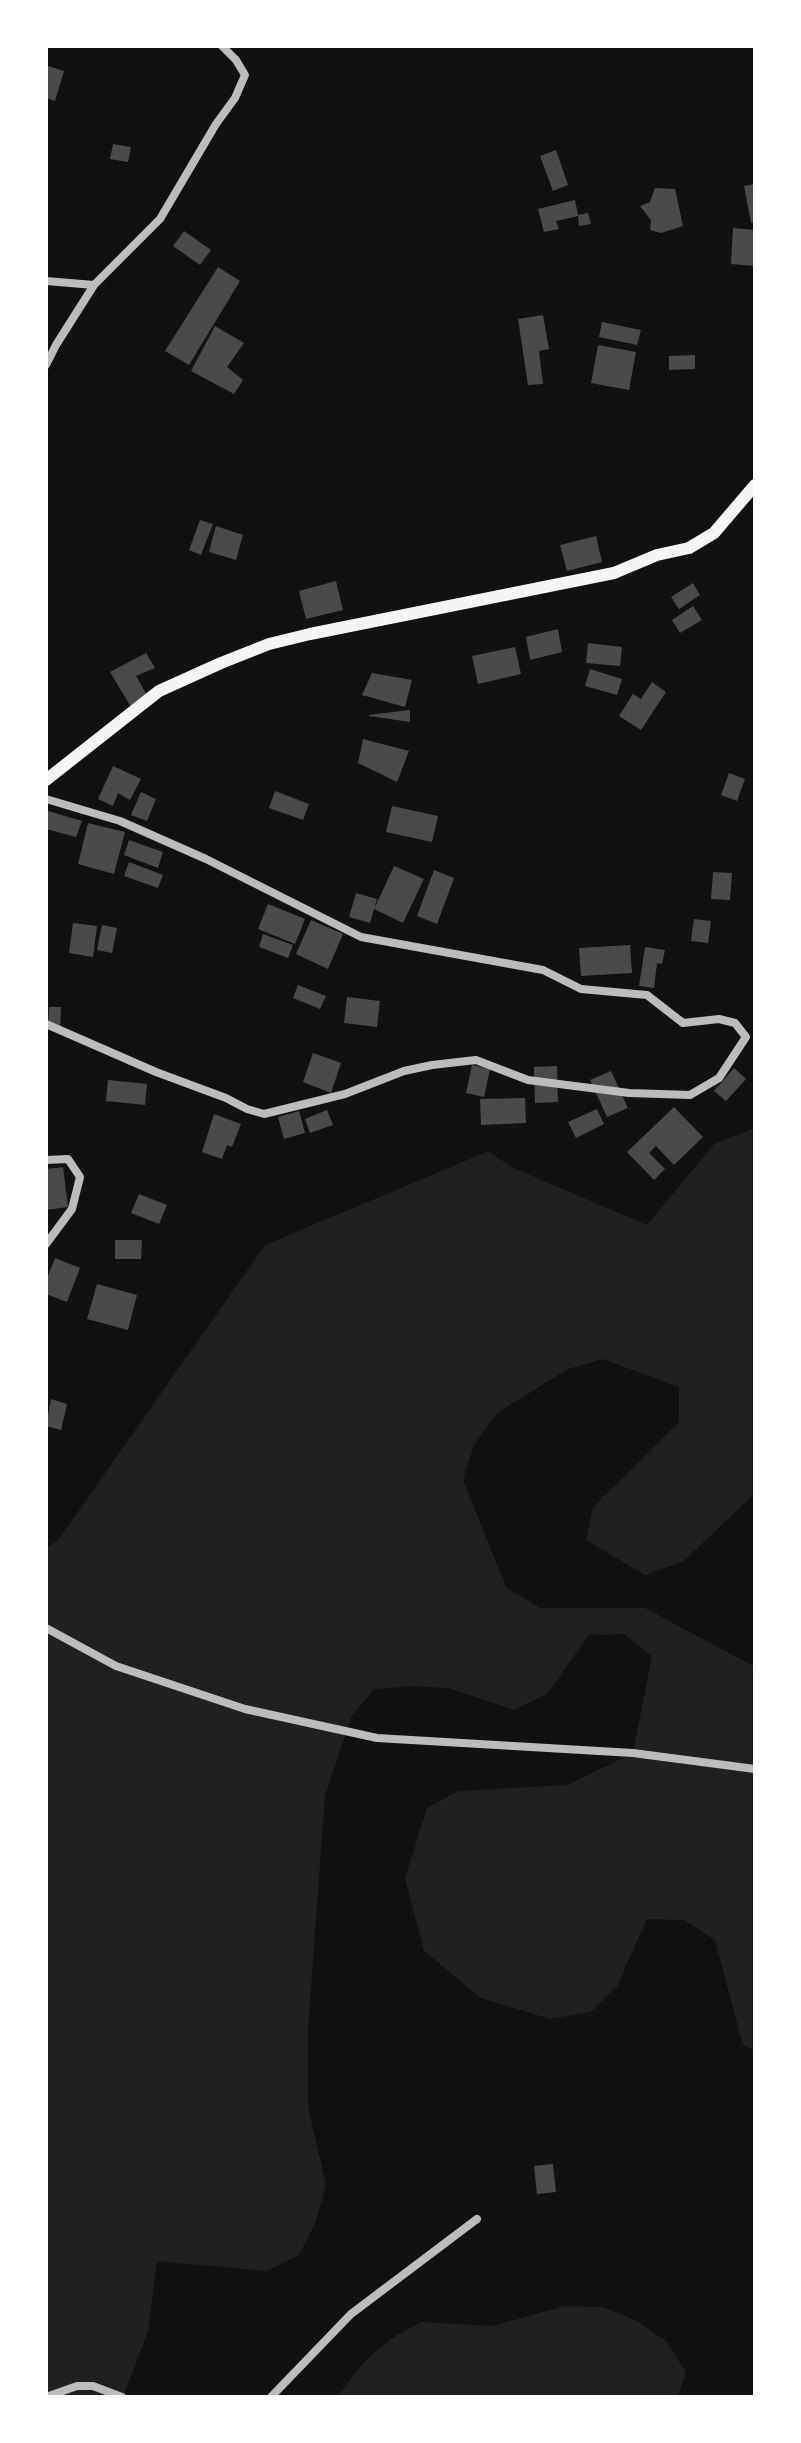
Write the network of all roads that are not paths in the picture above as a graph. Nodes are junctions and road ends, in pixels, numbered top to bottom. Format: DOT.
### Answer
graph roads {
  1 [pos="222,46"];
  2 [pos="46,281"];
  3 [pos="94,285"];
  4 [pos="46,365"];
  5 [pos="755,485"];
  6 [pos="46,780"];
  7 [pos="46,799"];
  8 [pos="46,1024"];
  9 [pos="46,1160"];
  10 [pos="46,1244"];
  11 [pos="46,1628"];
  12 [pos="755,1769"];
  13 [pos="477,2219"];
  14 [pos="46,2397"];
  15 [pos="122,2397"];
  16 [pos="271,2397"];
  1 -- 3 [label="street"];
  2 -- 3 [label="street"];
  3 -- 4 [label="street"];
  5 -- 6 [label="main road"];
  7 -- 8 [label="street"];
  9 -- 10 [label="street"];
  11 -- 12 [label="street"];
  13 -- 16 [label="street"];
  14 -- 15 [label="street"];
}
